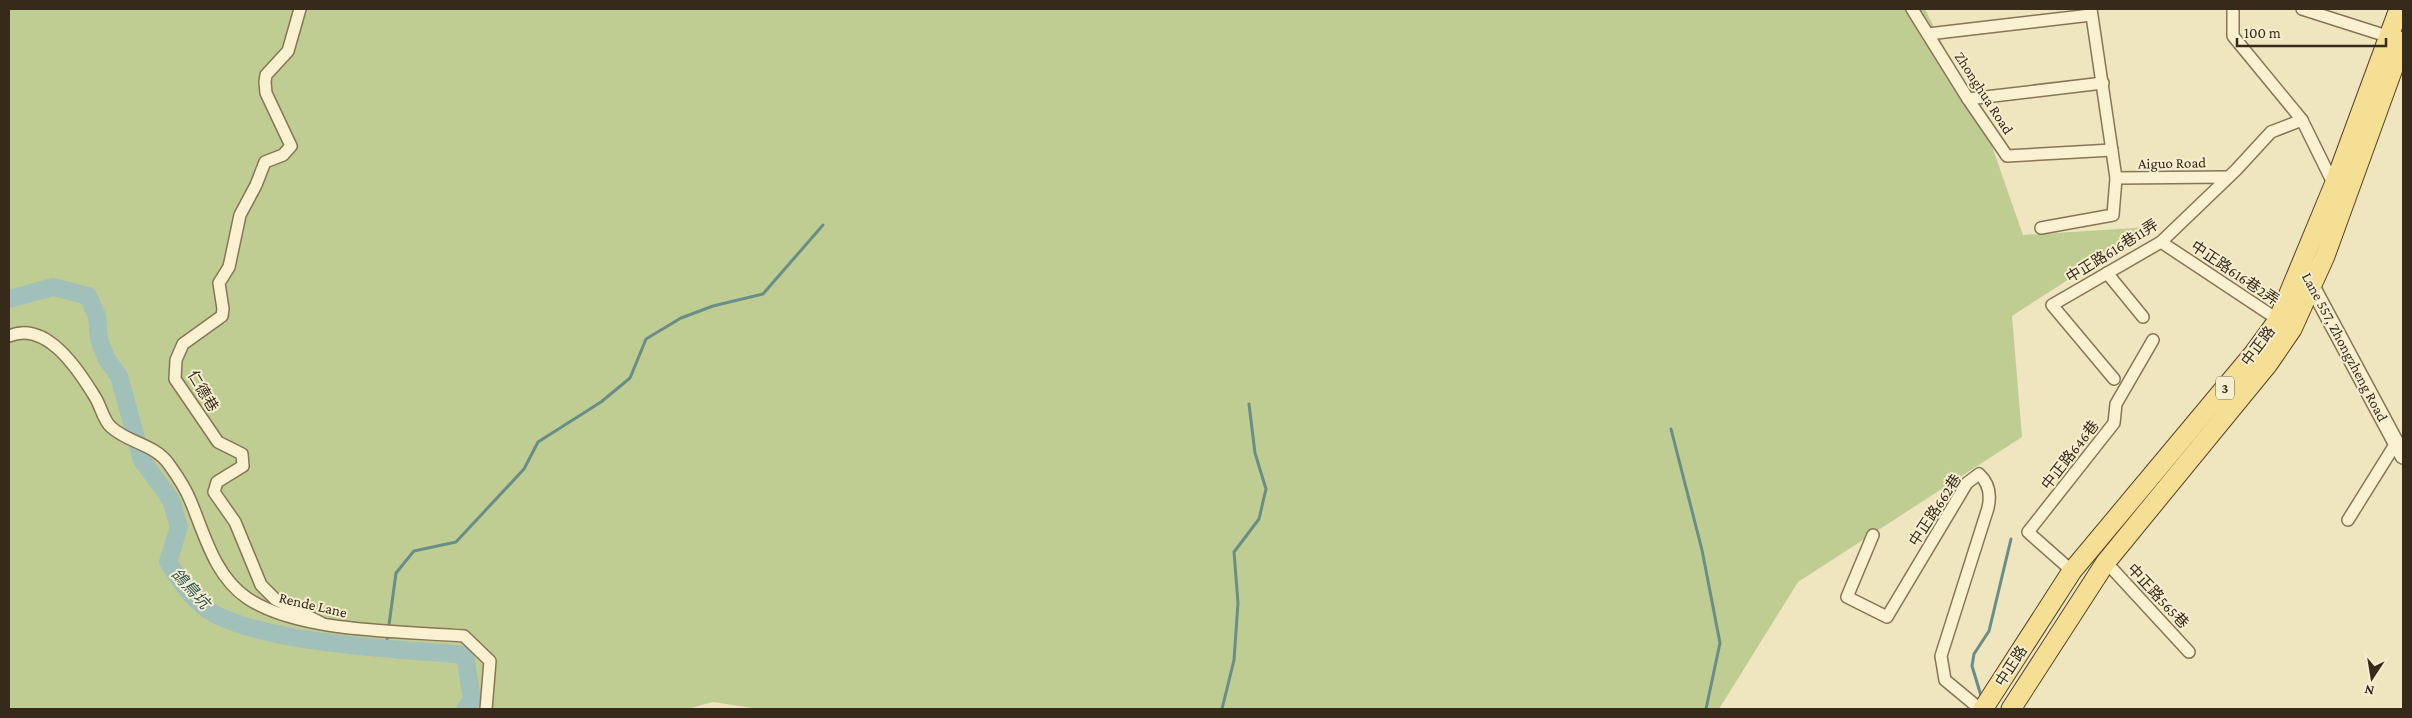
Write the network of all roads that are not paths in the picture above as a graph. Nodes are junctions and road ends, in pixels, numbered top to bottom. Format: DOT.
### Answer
graph roads {
  1 [pos="300,9"];
  2 [pos="1912,9"];
  3 [pos="2233,9"];
  4 [pos="2302,9"];
  5 [pos="2399,9"];
  6 [pos="2091,12"];
  7 [pos="1928,34"];
  8 [pos="2398,40"];
  9 [pos="2103,83"];
  10 [pos="1968,100"];
  11 [pos="2302,120"];
  12 [pos="2112,150"];
  13 [pos="2228,177"];
  14 [pos="2116,178"];
  15 [pos="2334,185"];
  16 [pos="2042,228"];
  17 [pos="2161,242"];
  18 [pos="2300,265"];
  19 [pos="2107,273"];
  20 [pos="2312,286"];
  21 [pos="2143,317"];
  22 [pos="2285,324"];
  23 [pos="9,336"];
  24 [pos="2153,340"];
  25 [pos="2114,379"];
  26 [pos="2400,449"];
  27 [pos="2348,520"];
  28 [pos="1873,535"];
  29 [pos="2106,562"];
  30 [pos="2072,571"];
  31 [pos="2055,598"];
  32 [pos="2075,609"];
  33 [pos="321,623"];
  34 [pos="2190,652"];
  35 [pos="486,709"];
  36 [pos="1982,709"];
  37 [pos="2011,709"];
  1 -- 33 [label="street, 仁德巷"];
  2 -- 7 [label="street, Zhonghua Road"];
  3 -- 11 [label="street"];
  4 -- 8 [label="street"];
  5 -- 8 [label="main road, 中正路 / 3"];
  6 -- 7 [label="street"];
  6 -- 9 [label="street"];
  7 -- 10 [label="street, Zhonghua Road"];
  8 -- 15 [label="main road, 中正路 / 3"];
  8 -- 20 [label="main road, 中正路 / 3"];
  9 -- 10 [label="street"];
  9 -- 12 [label="street"];
  10 -- 12 [label="street, Zhonghua Road"];
  11 -- 13 [label="street, 中正路616巷11弄"];
  11 -- 15 [label="street"];
  12 -- 14 [label="street"];
  13 -- 14 [label="street, Aiguo Road"];
  13 -- 17 [label="street, 中正路616巷11弄"];
  14 -- 16 [label="street"];
  15 -- 18 [label="main road, 中正路 / 3"];
  17 -- 19 [label="street, 中正路616巷11弄"];
  17 -- 22 [label="street, 中正路616巷2弄"];
  18 -- 20 [label="street, Lane 557, Zhongzheng Road"];
  18 -- 22 [label="main road, 中正路 / 3"];
  19 -- 21 [label="street"];
  19 -- 25 [label="street, 中正路616巷11弄"];
  20 -- 22 [label="main road, 中正路 / 3"];
  20 -- 26 [label="street, Lane 557, Zhongzheng Road"];
  22 -- 29 [label="main road, 中正路 / 3"];
  22 -- 30 [label="main road, 中正路 / 3"];
  23 -- 33 [label="street, Rende Lane"];
  24 -- 30 [label="street, 中正路646巷"];
  26 -- 27 [label="street"];
  28 -- 36 [label="street, 中正路662巷"];
  29 -- 32 [label="main road, 中正路 / 3"];
  29 -- 34 [label="street, 中正路565巷"];
  30 -- 31 [label="main road, 中正路 / 3"];
  31 -- 32 [label="main road"];
  31 -- 36 [label="main road, 中正路 / 3"];
  32 -- 37 [label="main road, 中正路 / 3"];
  33 -- 35 [label="street, Rende Lane"];
}
